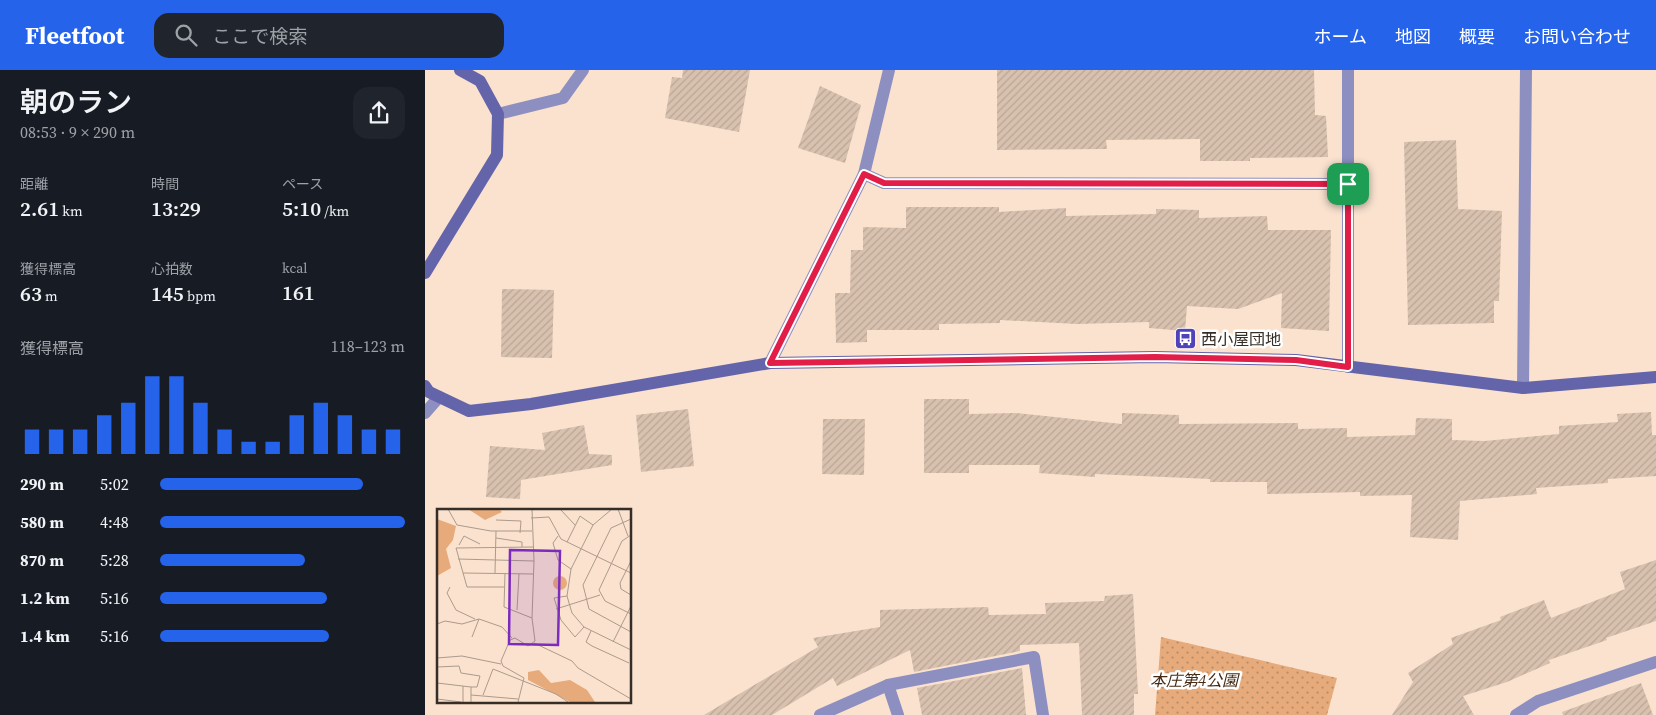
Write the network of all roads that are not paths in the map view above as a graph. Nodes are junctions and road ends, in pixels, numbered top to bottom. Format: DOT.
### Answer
graph roads {
  1 [pos="460,70"];
  2 [pos="583,70"];
  3 [pos="889,70"];
  4 [pos="1348,70"];
  5 [pos="1526,70"];
  6 [pos="498,114"];
  7 [pos="864,174"];
  8 [pos="1348,184"];
  9 [pos="425,273"];
  10 [pos="770,363"];
  11 [pos="1348,367"];
  12 [pos="1656,378"];
  13 [pos="425,386"];
  14 [pos="1523,388"];
  15 [pos="439,396"];
  16 [pos="425,413"];
  17 [pos="1656,662"];
  18 [pos="888,685"];
  19 [pos="820,715"];
  20 [pos="898,715"];
  21 [pos="1043,715"];
  22 [pos="1516,715"];
  1 -- 6 [label="street"];
  2 -- 6 [label="street"];
  3 -- 7 [label="street"];
  4 -- 8 [label="street"];
  5 -- 14 [label="street"];
  6 -- 9 [label="street"];
  7 -- 8 [label="street"];
  7 -- 10 [label="street"];
  8 -- 11 [label="street"];
  10 -- 11 [label="street"];
  10 -- 15 [label="street"];
  11 -- 14 [label="street"];
  12 -- 14 [label="street"];
  13 -- 15 [label="street"];
  15 -- 16 [label="street"];
  17 -- 22 [label="street"];
  18 -- 19 [label="street"];
  18 -- 20 [label="street"];
  18 -- 21 [label="street"];
}
